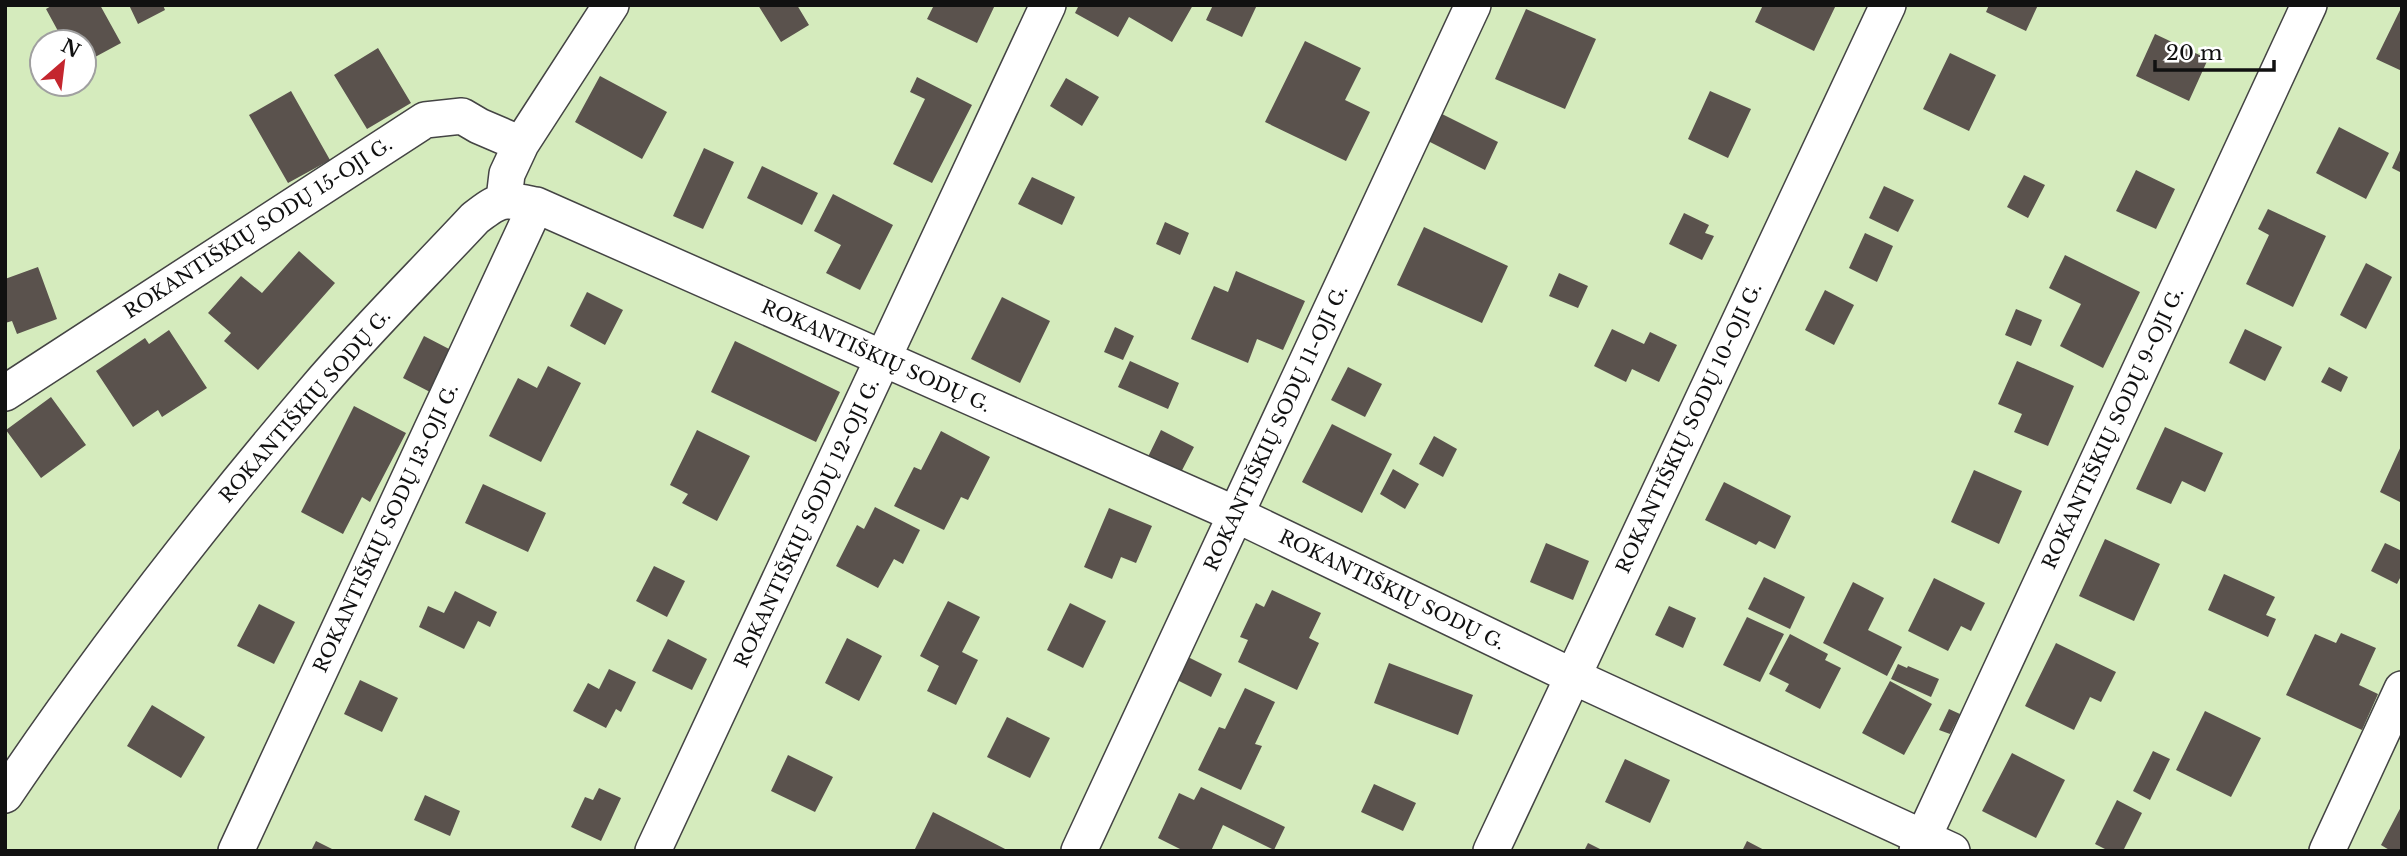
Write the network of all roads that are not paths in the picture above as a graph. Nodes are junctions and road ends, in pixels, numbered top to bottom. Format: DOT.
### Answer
graph roads {
  1 [pos="611,5"];
  2 [pos="1048,5"];
  3 [pos="1474,5"];
  4 [pos="1888,5"];
  5 [pos="2309,5"];
  6 [pos="521,144"];
  7 [pos="520,202"];
  8 [pos="883,360"];
  9 [pos="5,393"];
  10 [pos="1235,514"];
  11 [pos="1572,676"];
  12 [pos="2402,689"];
  13 [pos="5,795"];
  14 [pos="1931,846"];
  15 [pos="236,851"];
  16 [pos="653,851"];
  17 [pos="1079,851"];
  18 [pos="1491,851"];
  19 [pos="2327,851"];
  1 -- 6 [label="street, ROKANTIŠKIŲ SODŲ 13-OJI G."];
  2 -- 8 [label="street, ROKANTIŠKIŲ SODŲ 12-OJI G."];
  3 -- 10 [label="street, ROKANTIŠKIŲ SODŲ 11-OJI G."];
  4 -- 11 [label="street, ROKANTIŠKIŲ SODŲ 10-OJI G."];
  5 -- 14 [label="street, ROKANTIŠKIŲ SODŲ 9-OJI G."];
  6 -- 7 [label="street, ROKANTIŠKIŲ SODŲ 13-OJI G."];
  6 -- 9 [label="street, ROKANTIŠKIŲ SODŲ 15-OJI G."];
  7 -- 8 [label="street, ROKANTIŠKIŲ SODŲ G."];
  7 -- 13 [label="street, ROKANTIŠKIŲ SODŲ G."];
  7 -- 15 [label="street, ROKANTIŠKIŲ SODŲ 13-OJI G."];
  8 -- 10 [label="street, ROKANTIŠKIŲ SODŲ G."];
  8 -- 16 [label="street, ROKANTIŠKIŲ SODŲ 12-OJI G."];
  10 -- 11 [label="street, ROKANTIŠKIŲ SODŲ G."];
  10 -- 17 [label="street, ROKANTIŠKIŲ SODŲ 11-OJI G."];
  11 -- 14 [label="street, ROKANTIŠKIŲ SODŲ G."];
  11 -- 18 [label="street, ROKANTIŠKIŲ SODŲ 10-OJI G."];
  12 -- 19 [label="street"];
}
